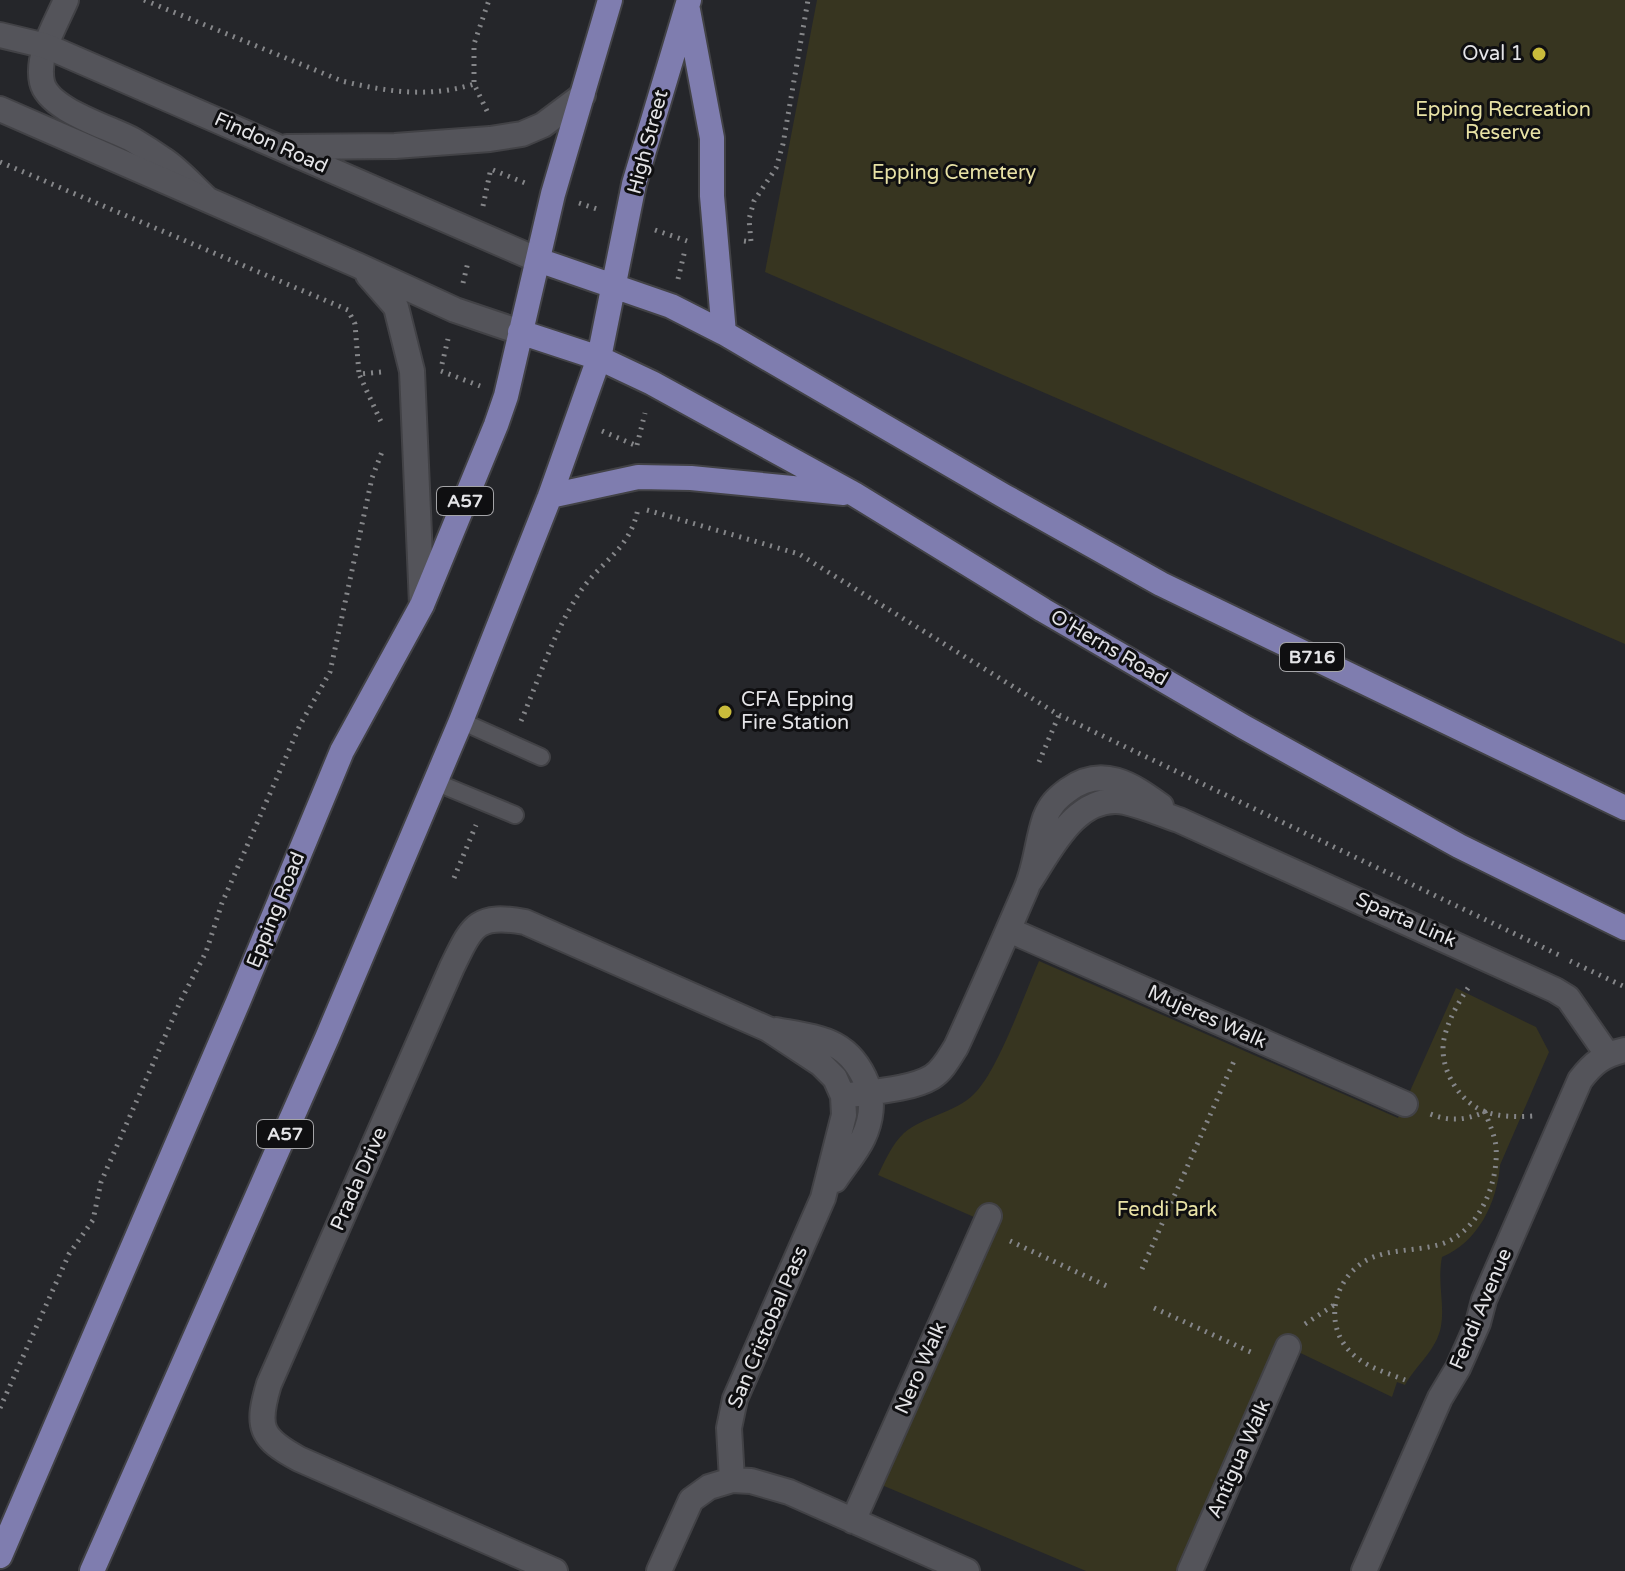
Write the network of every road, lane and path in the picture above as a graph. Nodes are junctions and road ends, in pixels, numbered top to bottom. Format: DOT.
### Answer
graph roads {
  1 [pos="66,0"];
  2 [pos="144,0"];
  3 [pos="489,0"];
  4 [pos="610,0"];
  5 [pos="808,0"];
  6 [pos="688,2"];
  7 [pos="0,35"];
  8 [pos="46,46"];
  9 [pos="474,84"];
  10 [pos="583,95"];
  11 [pos="0,109"];
  12 [pos="490,139"];
  13 [pos="280,147"];
  14 [pos="0,162"];
  15 [pos="205,198"];
  16 [pos="476,233"];
  17 [pos="688,242"];
  18 [pos="751,242"];
  19 [pos="538,260"];
  20 [pos="357,265"];
  21 [pos="615,286"];
  22 [pos="671,306"];
  23 [pos="455,310"];
  24 [pos="520,332"];
  25 [pos="724,333"];
  26 [pos="599,358"];
  27 [pos="412,371"];
  28 [pos="440,371"];
  29 [pos="359,374"];
  30 [pos="652,383"];
  31 [pos="506,396"];
  32 [pos="578,422"];
  33 [pos="385,430"];
  34 [pos="386,442"];
  35 [pos="637,445"];
  36 [pos="638,477"];
  37 [pos="854,494"];
  38 [pos="550,496"];
  39 [pos="422,605"];
  40 [pos="1059,715"];
  41 [pos="461,721"];
  42 [pos="511,744"];
  43 [pos="541,757"];
  44 [pos="1039,762"];
  45 [pos="435,782"];
  46 [pos="487,803"];
  47 [pos="1625,808"];
  48 [pos="515,815"];
  49 [pos="454,878"];
  50 [pos="1625,928"];
  51 [pos="1009,930"];
  52 [pos="1625,987"];
  53 [pos="1468,988"];
  54 [pos="768,1029"];
  55 [pos="1246,1035"];
  56 [pos="1616,1052"];
  57 [pos="870,1092"];
  58 [pos="843,1096"];
  59 [pos="1405,1104"];
  60 [pos="1565,1111"];
  61 [pos="1485,1112"];
  62 [pos="823,1198"];
  63 [pos="986,1222"];
  64 [pos="1142,1269"];
  65 [pos="1111,1288"];
  66 [pos="1154,1308"];
  67 [pos="1284,1356"];
  68 [pos="1405,1380"];
  69 [pos="0,1408"];
  70 [pos="732,1480"];
  71 [pos="853,1521"];
  72 [pos="0,1556"];
  73 [pos="92,1571"];
  74 [pos="555,1571"];
  75 [pos="659,1571"];
  76 [pos="967,1571"];
  77 [pos="1190,1571"];
  78 [pos="1364,1571"];
  1 -- 8 [label="street"];
  2 -- 9 [label="path"];
  3 -- 9 [label="path"];
  4 -- 10 [label="main road, A57"];
  5 -- 18 [label="path"];
  6 -- 21 [label="main road, High Street"];
  6 -- 25 [label="main road"];
  7 -- 8 [label="street, Findon Road"];
  8 -- 13 [label="street, Findon Road"];
  8 -- 15 [label="street"];
  9 -- 12 [label="path"];
  10 -- 12 [label="street"];
  10 -- 19 [label="main road, A57"];
  11 -- 15 [label="street"];
  12 -- 13 [label="street"];
  12 -- 16 [label="path"];
  13 -- 16 [label="street, Findon Road"];
  14 -- 29 [label="path"];
  15 -- 20 [label="street"];
  16 -- 19 [label="street, Findon Road"];
  16 -- 23 [label="path"];
  17 -- 22 [label="path"];
  19 -- 21 [label="main road"];
  19 -- 24 [label="main road, Epping Road / A57"];
  20 -- 23 [label="street"];
  20 -- 27 [label="street"];
  21 -- 22 [label="main road, B716"];
  21 -- 26 [label="main road"];
  22 -- 25 [label="main road, B716"];
  23 -- 24 [label="street"];
  23 -- 28 [label="path"];
  24 -- 26 [label="main road, O'Herns Road"];
  24 -- 31 [label="main road, Epping Road / A57"];
  25 -- 47 [label="main road, B716"];
  26 -- 30 [label="main road, O'Herns Road"];
  26 -- 32 [label="main road"];
  27 -- 28 [label="path"];
  27 -- 29 [label="path"];
  27 -- 39 [label="street"];
  28 -- 31 [label="path"];
  29 -- 33 [label="path"];
  30 -- 35 [label="path"];
  30 -- 37 [label="main road, O'Herns Road"];
  31 -- 39 [label="main road, Epping Road / A57"];
  32 -- 35 [label="path"];
  32 -- 38 [label="main road"];
  34 -- 69 [label="path"];
  35 -- 36 [label="path"];
  36 -- 37 [label="main road"];
  36 -- 38 [label="main road"];
  37 -- 50 [label="main road, O'Herns Road"];
  38 -- 41 [label="main road, A57"];
  39 -- 72 [label="main road, Epping Road / A57"];
  40 -- 42 [label="path"];
  40 -- 44 [label="path"];
  40 -- 52 [label="path"];
  41 -- 42 [label="lane"];
  41 -- 45 [label="main road, A57"];
  42 -- 43 [label="lane"];
  45 -- 46 [label="lane"];
  45 -- 73 [label="main road, A57"];
  46 -- 48 [label="lane"];
  46 -- 49 [label="path"];
  51 -- 55 [label="street, Mujeres Walk"];
  51 -- 56 [label="street, Sparta Link"];
  51 -- 57 [label="street, Sparta Link"];
  53 -- 61 [label="path"];
  54 -- 57 [label="street, Prada Drive"];
  54 -- 58 [label="street, Prada Drive"];
  54 -- 74 [label="street, Prada Drive"];
  55 -- 59 [label="street, Mujeres Walk"];
  55 -- 64 [label="path"];
  56 -- 60 [label="street, Fendi Avenue"];
  57 -- 58 [label="street, Sparta Link"];
  57 -- 62 [label="street, San Cristobal Pass"];
  58 -- 62 [label="street, San Cristobal Pass"];
  59 -- 61 [label="path"];
  60 -- 61 [label="path"];
  60 -- 78 [label="street, Fendi Avenue"];
  61 -- 68 [label="path"];
  62 -- 70 [label="street, San Cristobal Pass"];
  63 -- 65 [label="path"];
  63 -- 71 [label="street, Nero Walk"];
  66 -- 67 [label="path"];
  67 -- 77 [label="street, Antigua Walk"];
  70 -- 71 [label="street"];
  70 -- 75 [label="street"];
  71 -- 76 [label="street"];
}
